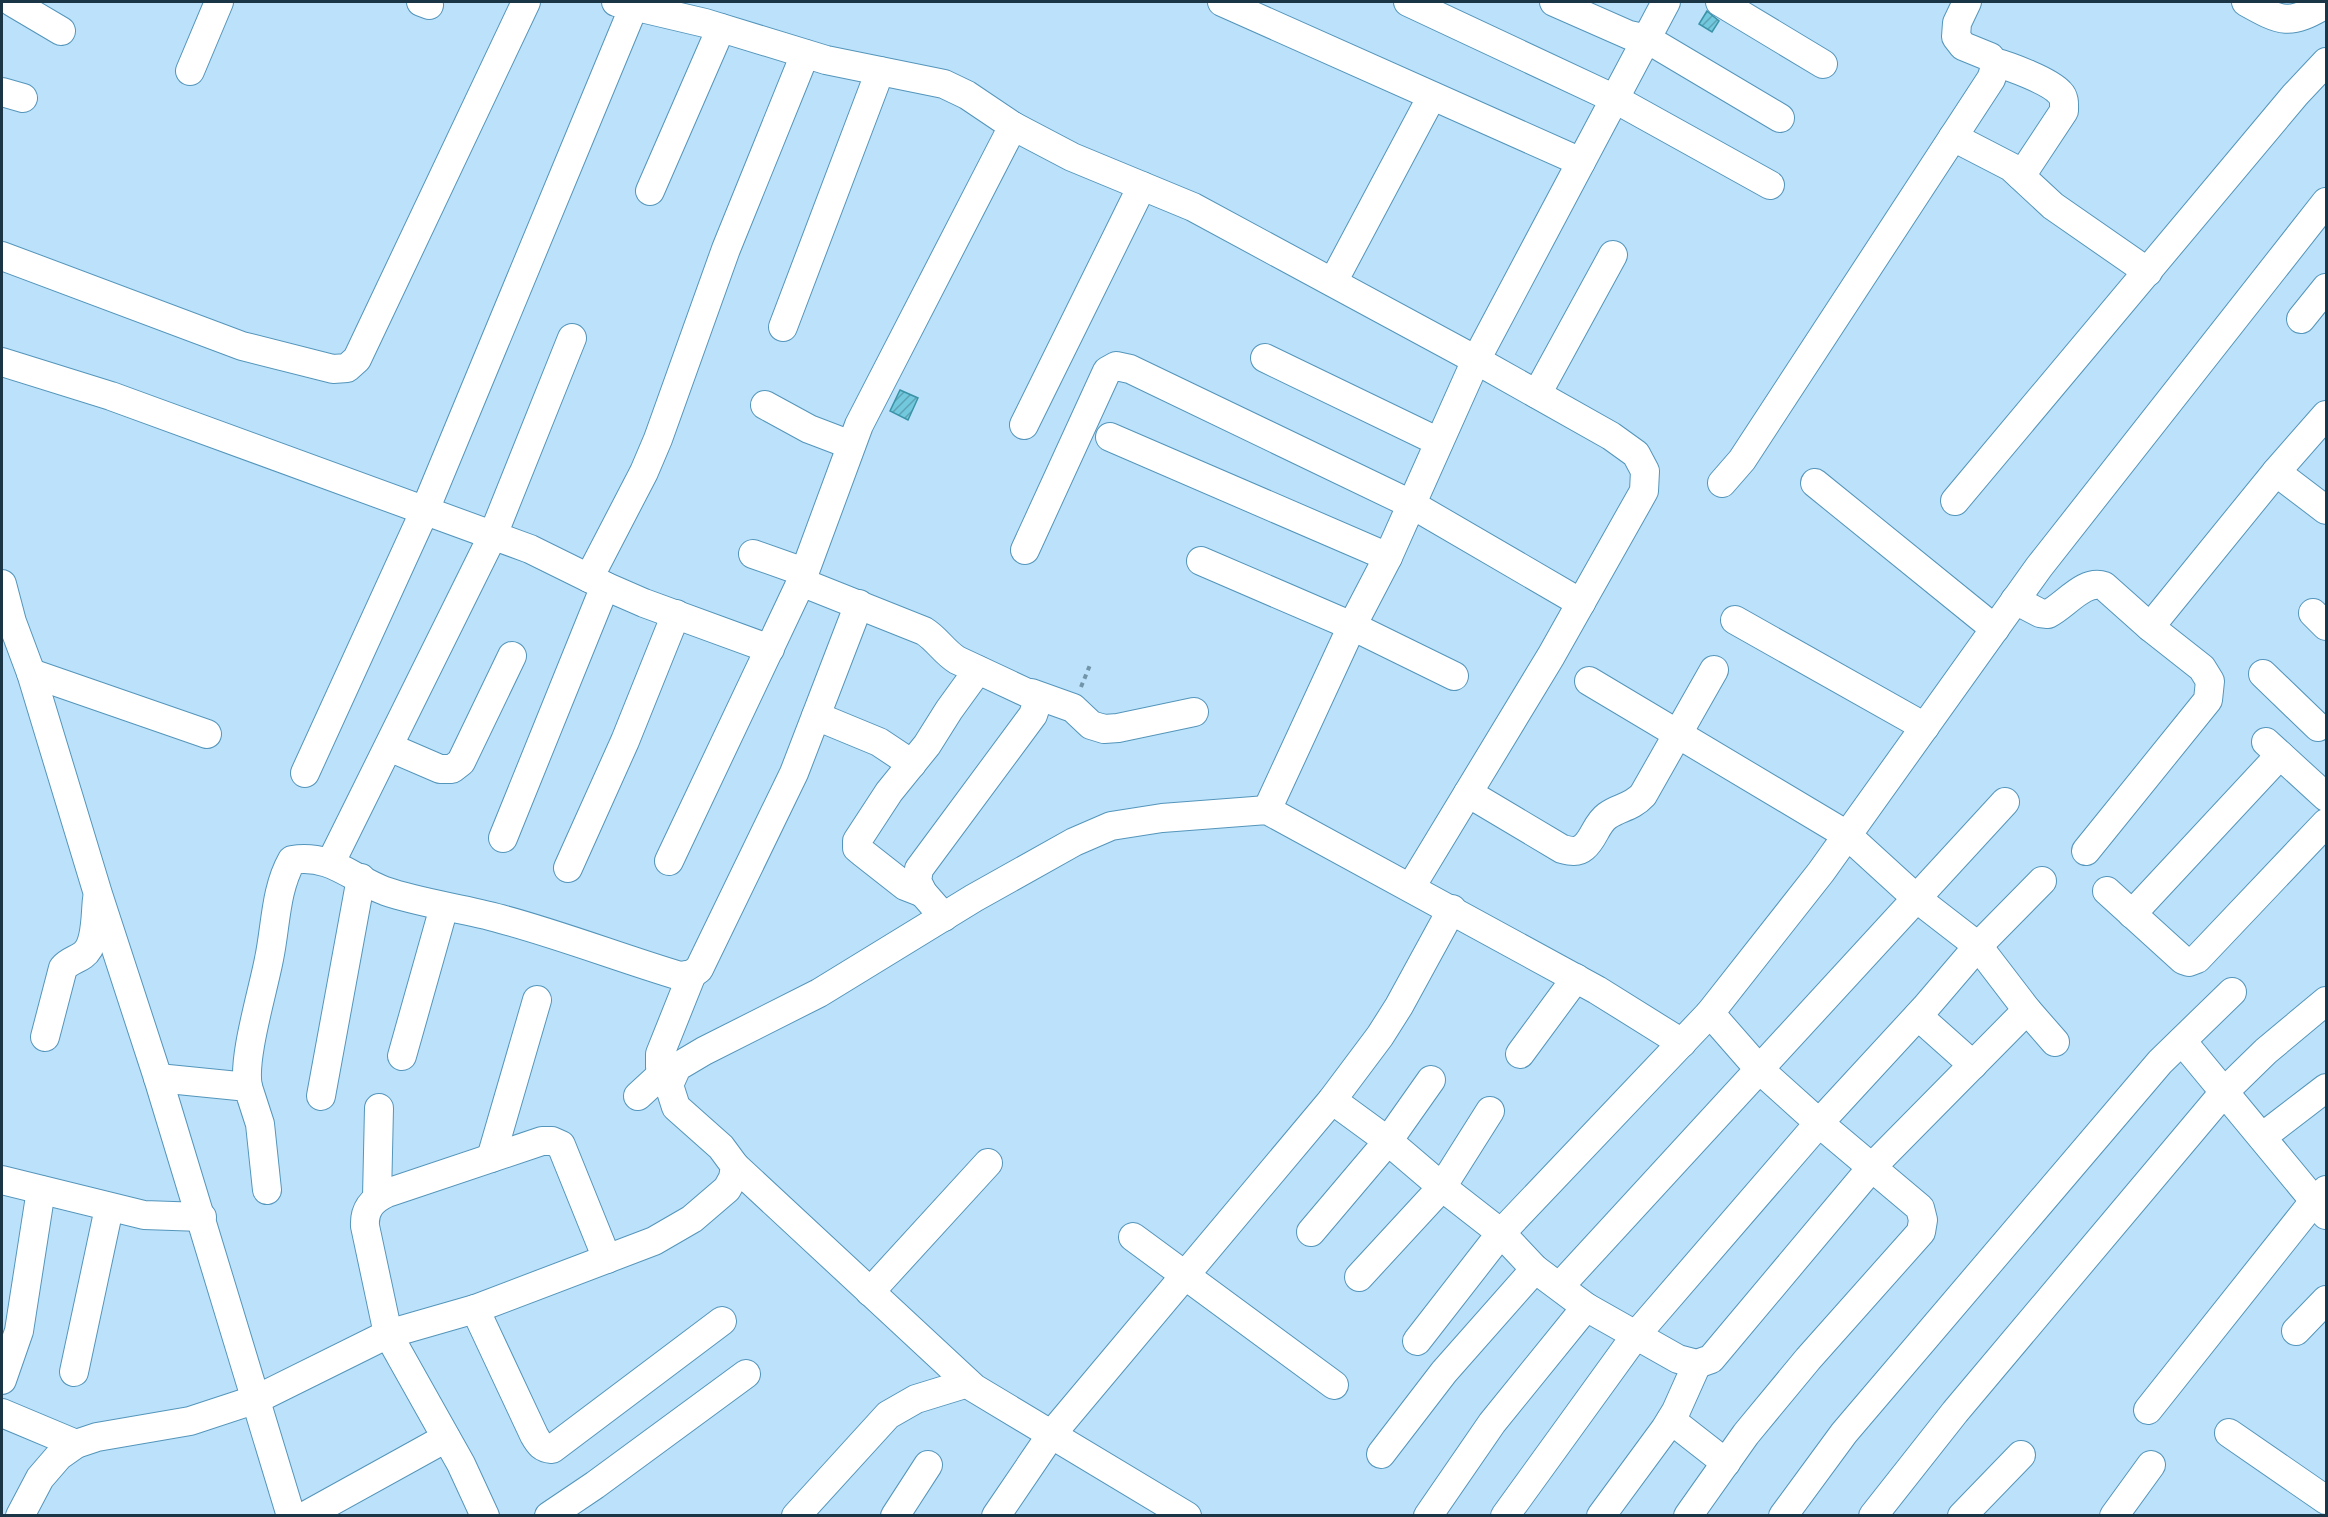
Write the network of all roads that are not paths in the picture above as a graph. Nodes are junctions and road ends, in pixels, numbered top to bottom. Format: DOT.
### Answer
graph roads {
  1 [pos="12,2"];
  2 [pos="219,2"];
  3 [pos="526,2"];
  4 [pos="1222,2"];
  5 [pos="1666,2"];
  6 [pos="1720,2"];
  7 [pos="1967,2"];
  8 [pos="2246,2"];
  9 [pos="1561,3"];
  10 [pos="625,4"];
  11 [pos="2326,4"];
  12 [pos="1423,5"];
  13 [pos="721,28"];
  14 [pos="61,31"];
  15 [pos="1647,39"];
  16 [pos="806,54"];
  17 [pos="1994,62"];
  18 [pos="2326,62"];
  19 [pos="1822,64"];
  20 [pos="190,71"];
  21 [pos="880,71"];
  22 [pos="1432,96"];
  23 [pos="1615,99"];
  24 [pos="1780,118"];
  25 [pos="1013,126"];
  26 [pos="1953,137"];
  27 [pos="1581,162"];
  28 [pos="2022,176"];
  29 [pos="1770,185"];
  30 [pos="1142,186"];
  31 [pos="650,190"];
  32 [pos="2326,202"];
  33 [pos="1613,255"];
  34 [pos="2,256"];
  35 [pos="2148,272"];
  36 [pos="1333,282"];
  37 [pos="2326,288"];
  38 [pos="2301,319"];
  39 [pos="783,327"];
  40 [pos="572,338"];
  41 [pos="1265,358"];
  42 [pos="1476,360"];
  43 [pos="2,362"];
  44 [pos="1537,394"];
  45 [pos="765,405"];
  46 [pos="2326,415"];
  47 [pos="1024,425"];
  48 [pos="1110,437"];
  49 [pos="1439,442"];
  50 [pos="851,445"];
  51 [pos="2276,472"];
  52 [pos="1722,483"];
  53 [pos="1815,483"];
  54 [pos="1955,501"];
  55 [pos="1411,504"];
  56 [pos="425,510"];
  57 [pos="2326,510"];
  58 [pos="493,535"];
  59 [pos="1025,550"];
  60 [pos="753,554"];
  61 [pos="1388,557"];
  62 [pos="1201,561"];
  63 [pos="803,577"];
  64 [pos="597,582"];
  65 [pos="2,584"];
  66 [pos="2015,600"];
  67 [pos="1581,603"];
  68 [pos="859,604"];
  69 [pos="676,614"];
  70 [pos="1735,620"];
  71 [pos="7,622"];
  72 [pos="1352,626"];
  73 [pos="2150,627"];
  74 [pos="1995,629"];
  75 [pos="770,649"];
  76 [pos="512,656"];
  77 [pos="978,670"];
  78 [pos="1714,670"];
  79 [pos="32,673"];
  80 [pos="2263,674"];
  81 [pos="1454,676"];
  82 [pos="1589,681"];
  83 [pos="1030,693"];
  84 [pos="1194,712"];
  85 [pos="816,716"];
  86 [pos="2322,722"];
  87 [pos="1925,727"];
  88 [pos="207,734"];
  89 [pos="1679,735"];
  90 [pos="389,747"];
  91 [pos="2277,753"];
  92 [pos="912,764"];
  93 [pos="305,773"];
  94 [pos="1468,793"];
  95 [pos="2326,797"];
  96 [pos="2005,802"];
  97 [pos="1267,810"];
  98 [pos="2326,823"];
  99 [pos="1848,836"];
  100 [pos="503,838"];
  101 [pos="2086,850"];
  102 [pos="669,861"];
  103 [pos="331,862"];
  104 [pos="568,868"];
  105 [pos="362,878"];
  106 [pos="2042,881"];
  107 [pos="1411,887"];
  108 [pos="2107,891"];
  109 [pos="923,893"];
  110 [pos="98,894"];
  111 [pos="1916,897"];
  112 [pos="444,907"];
  113 [pos="1452,909"];
  114 [pos="2132,914"];
  115 [pos="944,917"];
  116 [pos="1978,946"];
  117 [pos="692,974"];
  118 [pos="1576,978"];
  119 [pos="2232,992"];
  120 [pos="537,1000"];
  121 [pos="2326,1001"];
  122 [pos="2027,1010"];
  123 [pos="1710,1013"];
  124 [pos="1918,1016"];
  125 [pos="45,1037"];
  126 [pos="2182,1041"];
  127 [pos="2055,1042"];
  128 [pos="1682,1043"];
  129 [pos="1520,1054"];
  130 [pos="402,1056"];
  131 [pos="1973,1065"];
  132 [pos="1759,1069"];
  133 [pos="159,1078"];
  134 [pos="666,1079"];
  135 [pos="1431,1080"];
  136 [pos="248,1087"];
  137 [pos="2326,1088"];
  138 [pos="2225,1091"];
  139 [pos="638,1095"];
  140 [pos="321,1096"];
  141 [pos="1332,1100"];
  142 [pos="379,1108"];
  143 [pos="1490,1111"];
  144 [pos="1819,1124"];
  145 [pos="2262,1137"];
  146 [pos="1388,1140"];
  147 [pos="490,1158"];
  148 [pos="988,1162"];
  149 [pos="735,1166"];
  150 [pos="1872,1167"];
  151 [pos="2,1180"];
  152 [pos="1442,1187"];
  153 [pos="41,1190"];
  154 [pos="267,1190"];
  155 [pos="377,1197"];
  156 [pos="2323,1202"];
  157 [pos="109,1208"];
  158 [pos="202,1217"];
  159 [pos="1311,1232"];
  160 [pos="1501,1233"];
  161 [pos="1134,1237"];
  162 [pos="607,1259"];
  163 [pos="1535,1269"];
  164 [pos="1186,1276"];
  165 [pos="1359,1277"];
  166 [pos="1560,1286"];
  167 [pos="870,1292"];
  168 [pos="2326,1300"];
  169 [pos="1586,1307"];
  170 [pos="475,1309"];
  171 [pos="722,1321"];
  172 [pos="2296,1331"];
  173 [pos="388,1334"];
  174 [pos="1636,1335"];
  175 [pos="1417,1341"];
  176 [pos="1697,1364"];
  177 [pos="74,1372"];
  178 [pos="746,1374"];
  179 [pos="2,1380"];
  180 [pos="968,1383"];
  181 [pos="1334,1386"];
  182 [pos="256,1399"];
  183 [pos="2148,1410"];
  184 [pos="2,1413"];
  185 [pos="1671,1420"];
  186 [pos="2229,1433"];
  187 [pos="1051,1435"];
  188 [pos="446,1438"];
  189 [pos="76,1444"];
  190 [pos="1381,1454"];
  191 [pos="2021,1455"];
  192 [pos="1726,1463"];
  193 [pos="928,1465"];
  194 [pos="2151,1465"];
  195 [pos="2326,1500"];
  196 [pos="20,1515"];
  197 [pos="291,1515"];
  198 [pos="305,1515"];
  199 [pos="485,1515"];
  200 [pos="551,1515"];
  201 [pos="796,1515"];
  202 [pos="895,1515"];
  203 [pos="996,1515"];
  204 [pos="1187,1515"];
  205 [pos="1428,1515"];
  206 [pos="1505,1515"];
  207 [pos="1601,1515"];
  208 [pos="1688,1515"];
  209 [pos="1783,1515"];
  210 [pos="1873,1515"];
  211 [pos="1962,1515"];
  212 [pos="2114,1515"];
  1 -- 14 [label="street"];
  2 -- 20 [label="street"];
  3 -- 34 [label="street"];
  4 -- 22 [label="street"];
  5 -- 15 [label="street"];
  6 -- 19 [label="street"];
  7 -- 17 [label="street"];
  8 -- 11 [label="street"];
  9 -- 15 [label="street"];
  10 -- 13 [label="street"];
  10 -- 56 [label="street"];
  12 -- 23 [label="street"];
  13 -- 16 [label="street"];
  13 -- 31 [label="street"];
  15 -- 23 [label="street"];
  15 -- 24 [label="street"];
  16 -- 21 [label="street"];
  16 -- 64 [label="street"];
  17 -- 26 [label="street"];
  17 -- 28 [label="street"];
  18 -- 35 [label="street"];
  21 -- 25 [label="street"];
  21 -- 39 [label="street"];
  22 -- 27 [label="street"];
  22 -- 36 [label="street"];
  23 -- 27 [label="street"];
  23 -- 29 [label="street"];
  25 -- 30 [label="street"];
  25 -- 50 [label="street"];
  26 -- 28 [label="street"];
  26 -- 52 [label="street"];
  27 -- 42 [label="street"];
  28 -- 35 [label="street"];
  30 -- 36 [label="street"];
  30 -- 47 [label="street"];
  32 -- 66 [label="street"];
  33 -- 44 [label="street"];
  35 -- 54 [label="street"];
  36 -- 42 [label="street"];
  37 -- 38 [label="street"];
  40 -- 58 [label="street"];
  41 -- 49 [label="street"];
  42 -- 44 [label="street"];
  42 -- 49 [label="street"];
  43 -- 56 [label="street"];
  44 -- 67 [label="street"];
  45 -- 50 [label="street"];
  46 -- 51 [label="street"];
  48 -- 61 [label="street"];
  49 -- 55 [label="street"];
  50 -- 63 [label="street"];
  51 -- 57 [label="street"];
  51 -- 73 [label="street"];
  53 -- 74 [label="street"];
  55 -- 59 [label="street"];
  55 -- 61 [label="street"];
  55 -- 67 [label="street"];
  56 -- 58 [label="street"];
  56 -- 93 [label="street"];
  58 -- 64 [label="street"];
  58 -- 90 [label="street"];
  60 -- 63 [label="street"];
  61 -- 72 [label="street"];
  62 -- 72 [label="street"];
  63 -- 68 [label="street"];
  63 -- 75 [label="street"];
  64 -- 69 [label="street"];
  64 -- 100 [label="street"];
  65 -- 71 [label="street"];
  66 -- 73 [label="street"];
  66 -- 74 [label="street"];
  67 -- 94 [label="street"];
  68 -- 77 [label="street"];
  68 -- 85 [label="street"];
  69 -- 75 [label="street"];
  69 -- 104 [label="street"];
  70 -- 87 [label="street"];
  71 -- 79 [label="street"];
  72 -- 81 [label="street"];
  72 -- 97 [label="street"];
  73 -- 101 [label="street"];
  74 -- 87 [label="street"];
  75 -- 102 [label="street"];
  76 -- 90 [label="street"];
  77 -- 83 [label="street"];
  77 -- 92 [label="street"];
  78 -- 89 [label="street"];
  79 -- 88 [label="street"];
  79 -- 110 [label="street"];
  80 -- 86 [label="street"];
  82 -- 89 [label="street"];
  83 -- 84 [label="street"];
  83 -- 109 [label="street"];
  85 -- 92 [label="street"];
  85 -- 117 [label="street"];
  86 -- 91 [label="street"];
  87 -- 99 [label="street"];
  89 -- 94 [label="street"];
  89 -- 99 [label="street"];
  90 -- 103 [label="street"];
  91 -- 95 [label="street"];
  91 -- 114 [label="street"];
  92 -- 109 [label="street"];
  94 -- 107 [label="street"];
  96 -- 111 [label="street"];
  97 -- 107 [label="street"];
  97 -- 115 [label="street"];
  98 -- 114 [label="street"];
  99 -- 111 [label="street"];
  99 -- 123 [label="street"];
  103 -- 105 [label="street"];
  103 -- 136 [label="street"];
  105 -- 112 [label="street"];
  105 -- 140 [label="street"];
  106 -- 116 [label="street"];
  107 -- 113 [label="street"];
  108 -- 114 [label="street"];
  109 -- 115 [label="street"];
  110 -- 125 [label="street"];
  110 -- 133 [label="street"];
  111 -- 116 [label="street"];
  111 -- 132 [label="street"];
  112 -- 117 [label="street"];
  112 -- 130 [label="street"];
  113 -- 118 [label="street"];
  113 -- 141 [label="street"];
  115 -- 134 [label="street"];
  116 -- 122 [label="street"];
  116 -- 124 [label="street"];
  117 -- 134 [label="street"];
  118 -- 128 [label="street"];
  118 -- 129 [label="street"];
  119 -- 126 [label="street"];
  120 -- 147 [label="street"];
  121 -- 138 [label="street"];
  122 -- 127 [label="street"];
  122 -- 131 [label="street"];
  123 -- 128 [label="street"];
  123 -- 132 [label="street"];
  124 -- 131 [label="street"];
  124 -- 144 [label="street"];
  126 -- 138 [label="street"];
  126 -- 209 [label="street"];
  128 -- 160 [label="street"];
  131 -- 150 [label="street"];
  132 -- 144 [label="street"];
  132 -- 166 [label="street"];
  133 -- 136 [label="street"];
  133 -- 158 [label="street"];
  134 -- 139 [label="street"];
  134 -- 149 [label="street"];
  135 -- 146 [label="street"];
  136 -- 154 [label="street"];
  137 -- 145 [label="street"];
  138 -- 145 [label="street"];
  138 -- 210 [label="street"];
  141 -- 146 [label="street"];
  141 -- 164 [label="street"];
  142 -- 155 [label="street"];
  143 -- 152 [label="street"];
  144 -- 150 [label="street"];
  144 -- 174 [label="street"];
  145 -- 156 [label="street"];
  146 -- 152 [label="street"];
  146 -- 159 [label="street"];
  147 -- 155 [label="street"];
  147 -- 162 [label="street"];
  148 -- 167 [label="street"];
  149 -- 162 [label="street"];
  149 -- 167 [label="street"];
  150 -- 176 [label="street"];
  150 -- 192 [label="street"];
  151 -- 153 [label="street"];
  152 -- 160 [label="street"];
  152 -- 165 [label="street"];
  153 -- 157 [label="street"];
  153 -- 179 [label="street"];
  155 -- 173 [label="street"];
  156 -- 183 [label="street"];
  157 -- 158 [label="street"];
  157 -- 177 [label="street"];
  158 -- 182 [label="street"];
  160 -- 163 [label="street"];
  160 -- 175 [label="street"];
  161 -- 164 [label="street"];
  162 -- 170 [label="street"];
  163 -- 166 [label="street"];
  163 -- 190 [label="street"];
  164 -- 181 [label="street"];
  164 -- 187 [label="street"];
  166 -- 169 [label="street"];
  167 -- 180 [label="street"];
  168 -- 172 [label="street"];
  169 -- 174 [label="street"];
  169 -- 205 [label="street"];
  170 -- 171 [label="street"];
  170 -- 173 [label="street"];
  173 -- 182 [label="street"];
  173 -- 188 [label="street"];
  174 -- 176 [label="street"];
  174 -- 206 [label="street"];
  176 -- 185 [label="street"];
  178 -- 200 [label="street"];
  180 -- 187 [label="street"];
  180 -- 201 [label="street"];
  182 -- 189 [label="street"];
  182 -- 197 [label="street"];
  184 -- 189 [label="street"];
  185 -- 192 [label="street"];
  185 -- 207 [label="street"];
  186 -- 195 [label="street"];
  187 -- 203 [label="street"];
  187 -- 204 [label="street"];
  188 -- 198 [label="street"];
  188 -- 199 [label="street"];
  189 -- 196 [label="street"];
  191 -- 211 [label="street"];
  192 -- 208 [label="street"];
  193 -- 202 [label="street"];
  194 -- 212 [label="street"];
}
